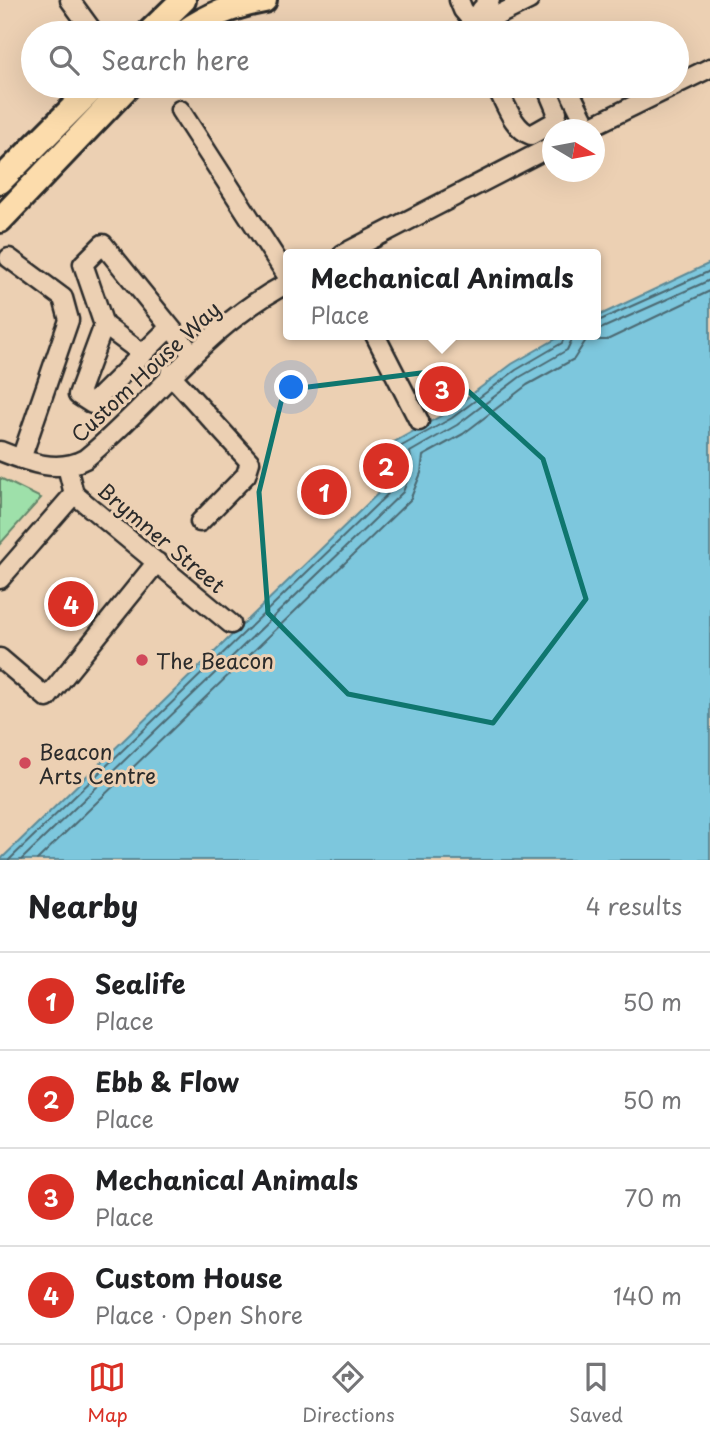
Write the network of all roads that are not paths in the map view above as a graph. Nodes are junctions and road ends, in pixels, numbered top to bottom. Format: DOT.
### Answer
graph roads {
  1 [pos="70,0"];
  2 [pos="183,0"];
  3 [pos="264,0"];
  4 [pos="459,0"];
  5 [pos="490,0"];
  6 [pos="528,0"];
  7 [pos="85,21"];
  8 [pos="161,21"];
  9 [pos="201,21"];
  10 [pos="476,21"];
  11 [pos="483,21"];
  12 [pos="495,21"];
  13 [pos="710,68"];
  14 [pos="689,78"];
  15 [pos="83,98"];
  16 [pos="117,98"];
  17 [pos="502,98"];
  18 [pos="551,98"];
  19 [pos="572,98"];
  20 [pos="649,98"];
  21 [pos="180,110"];
  22 [pos="582,119"];
  23 [pos="605,120"];
  24 [pos="542,151"];
  25 [pos="0,181"];
  26 [pos="0,220"];
  27 [pos="354,249"];
  28 [pos="9,258"];
  29 [pos="283,269"];
  30 [pos="283,286"];
  31 [pos="104,325"];
  32 [pos="170,327"];
  33 [pos="378,340"];
  34 [pos="143,354"];
  35 [pos="192,354"];
  36 [pos="170,374"];
  37 [pos="419,421"];
  38 [pos="0,451"];
  39 [pos="21,459"];
  40 [pos="67,466"];
  41 [pos="74,494"];
  42 [pos="200,523"];
  43 [pos="157,562"];
  44 [pos="0,579"];
  45 [pos="231,624"];
  46 [pos="0,658"];
  1 -- 7 [label="street"];
  2 -- 8 [label="highway"];
  3 -- 9 [label="highway"];
  4 -- 10 [label="street"];
  5 -- 11 [label="street"];
  6 -- 12 [label="street"];
  13 -- 14 [label="street"];
  15 -- 25 [label="highway"];
  16 -- 26 [label="highway"];
  17 -- 18 [label="street"];
  19 -- 22 [label="street"];
  20 -- 23 [label="street"];
  21 -- 29 [label="street"];
  24 -- 27 [label="street"];
  28 -- 39 [label="street"];
  30 -- 35 [label="street, Custom House Way"];
  31 -- 32 [label="street"];
  31 -- 34 [label="street"];
  31 -- 34 [label="street"];
  32 -- 34 [label="street"];
  32 -- 35 [label="street"];
  33 -- 37 [label="street"];
  35 -- 36 [label="street, Custom House Way"];
  36 -- 40 [label="street, Custom House Way"];
  36 -- 42 [label="street"];
  38 -- 39 [label="street"];
  39 -- 40 [label="street"];
  40 -- 41 [label="street, Brymner Street"];
  41 -- 43 [label="street, Brymner Street"];
  41 -- 44 [label="street"];
  43 -- 45 [label="street, Brymner Street"];
  43 -- 46 [label="street"];
}
